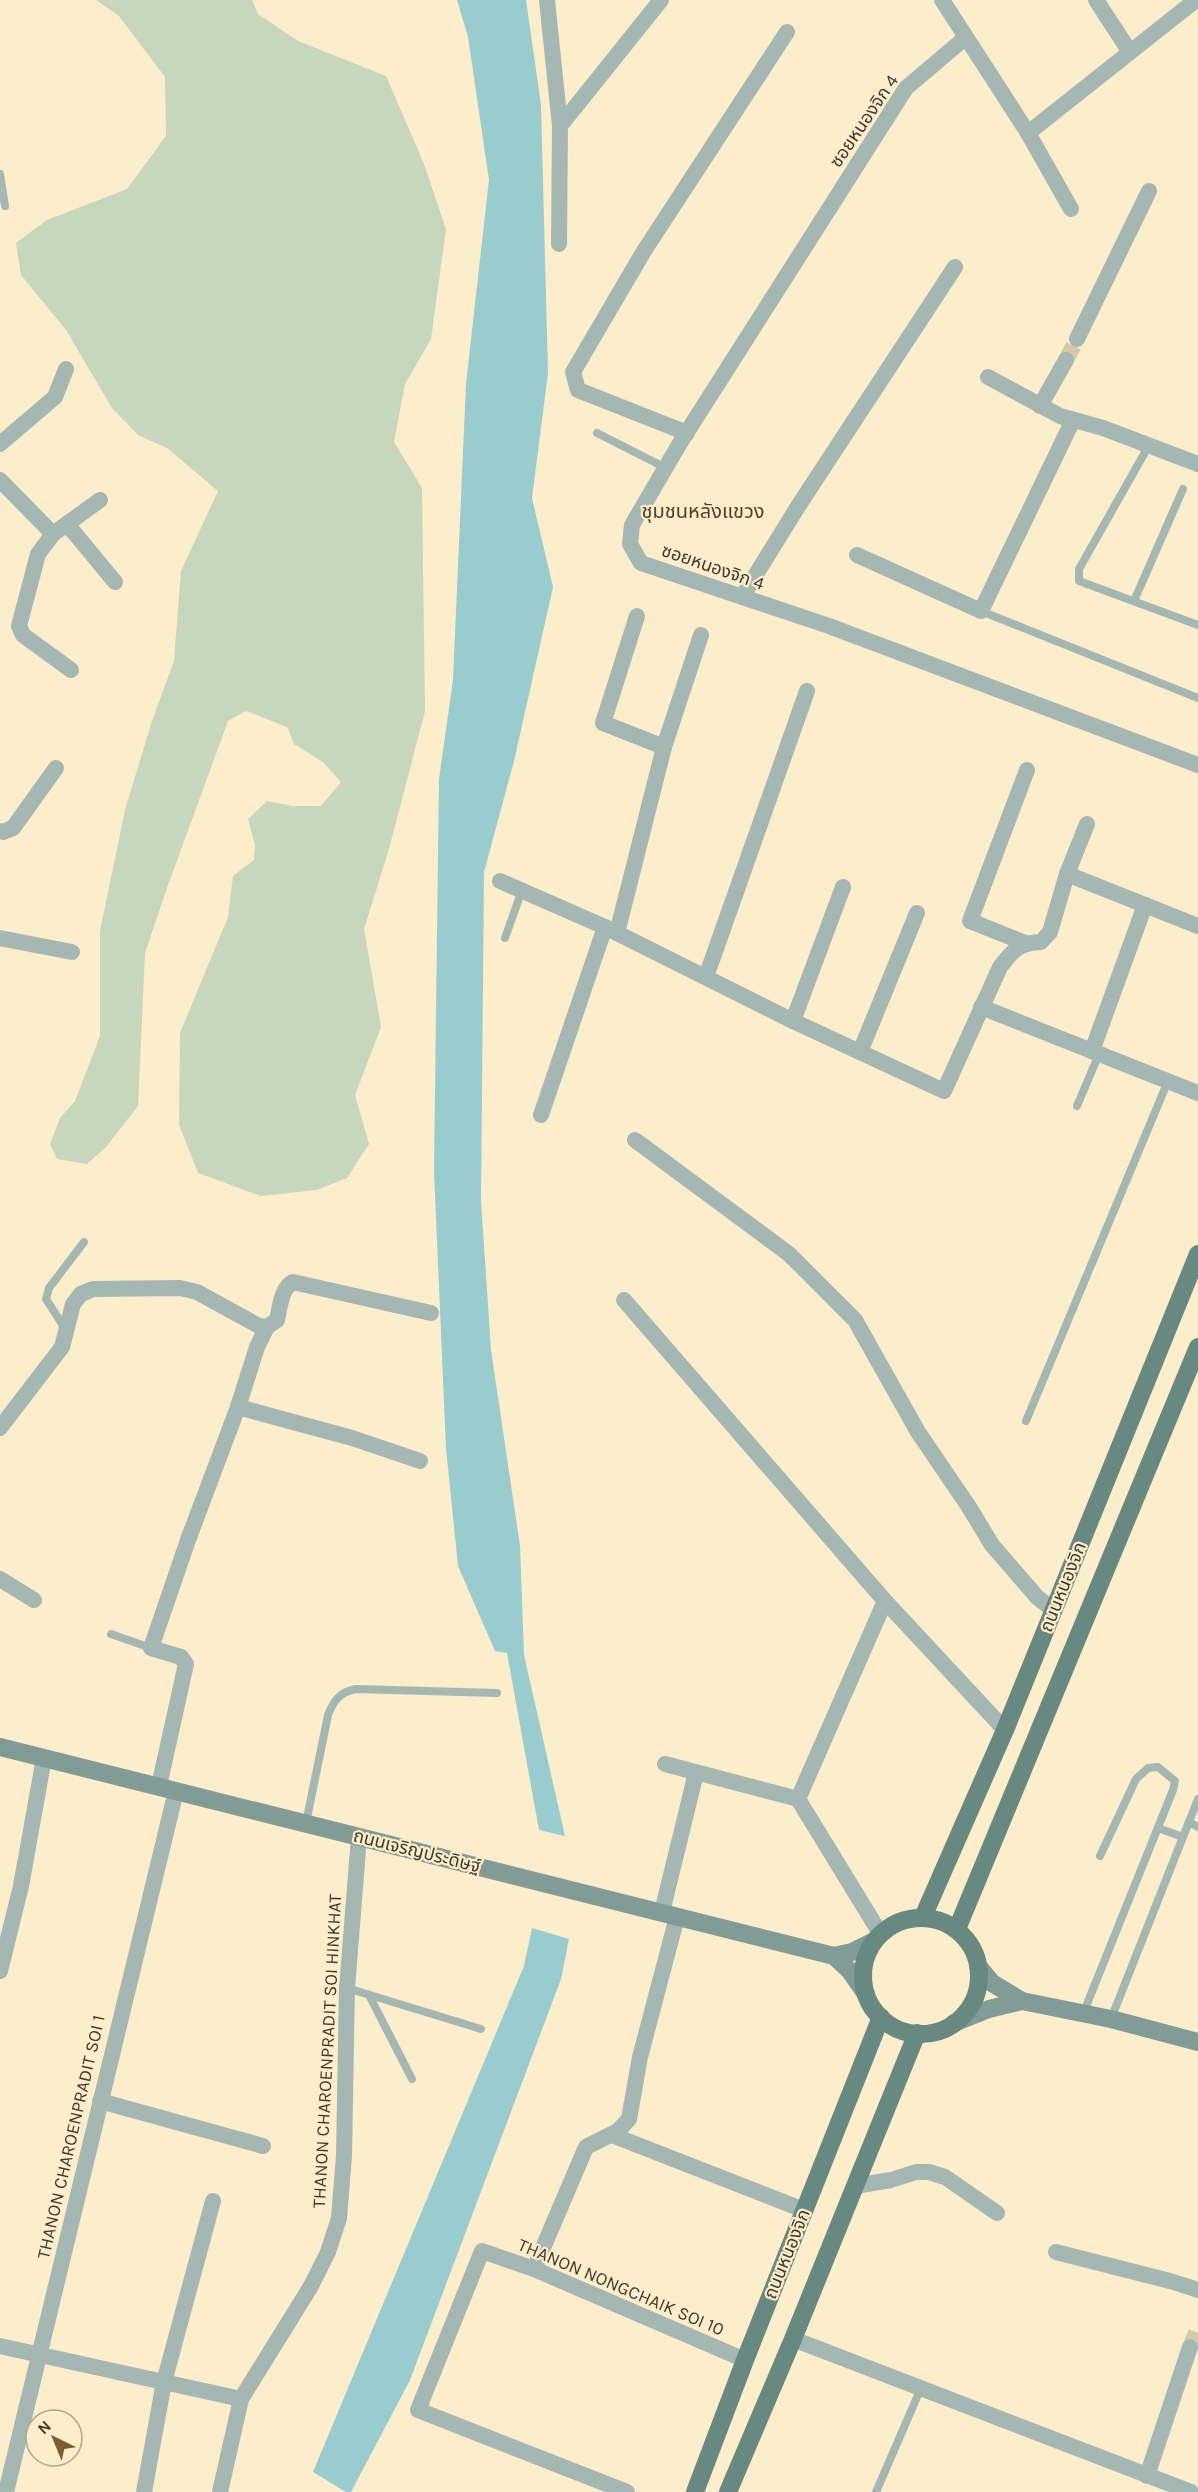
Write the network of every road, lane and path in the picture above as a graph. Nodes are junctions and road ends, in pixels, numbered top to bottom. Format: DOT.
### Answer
graph roads {
  1 [pos="548,0"];
  2 [pos="661,0"];
  3 [pos="942,0"];
  4 [pos="1096,0"];
  5 [pos="1196,0"];
  6 [pos="787,32"];
  7 [pos="965,38"];
  8 [pos="1130,52"];
  9 [pos="560,126"];
  10 [pos="1028,133"];
  11 [pos="0,174"];
  12 [pos="1149,191"];
  13 [pos="5,206"];
  14 [pos="1071,209"];
  15 [pos="559,244"];
  16 [pos="955,267"];
  17 [pos="1077,339"];
  18 [pos="1066,360"];
  19 [pos="66,369"];
  20 [pos="988,377"];
  21 [pos="1040,406"];
  22 [pos="1073,420"];
  23 [pos="597,433"];
  24 [pos="687,433"];
  25 [pos="0,444"];
  26 [pos="1148,447"];
  27 [pos="1198,464"];
  28 [pos="666,468"];
  29 [pos="0,480"];
  30 [pos="1183,489"];
  31 [pos="100,500"];
  32 [pos="60,529"];
  33 [pos="857,555"];
  34 [pos="115,582"];
  35 [pos="742,597"];
  36 [pos="1134,601"];
  37 [pos="981,611"];
  38 [pos="637,616"];
  39 [pos="1198,625"];
  40 [pos="700,635"];
  41 [pos="71,670"];
  42 [pos="807,691"];
  43 [pos="1198,698"];
  44 [pos="664,747"];
  45 [pos="1198,765"];
  46 [pos="56,768"];
  47 [pos="1027,770"];
  48 [pos="1087,824"];
  49 [pos="0,831"];
  50 [pos="1067,874"];
  51 [pos="500,881"];
  52 [pos="843,887"];
  53 [pos="522,890"];
  54 [pos="1145,905"];
  55 [pos="916,913"];
  56 [pos="1198,926"];
  57 [pos="611,930"];
  58 [pos="0,938"];
  59 [pos="505,938"];
  60 [pos="1025,943"];
  61 [pos="72,952"];
  62 [pos="706,977"];
  63 [pos="981,1007"];
  64 [pos="793,1021"];
  65 [pos="860,1052"];
  66 [pos="1096,1053"];
  67 [pos="1168,1082"];
  68 [pos="1198,1093"];
  69 [pos="1077,1106"];
  70 [pos="541,1115"];
  71 [pos="635,1140"];
  72 [pos="84,1242"];
  73 [pos="1198,1254"];
  74 [pos="624,1300"];
  75 [pos="431,1313"];
  76 [pos="267,1327"];
  77 [pos="67,1331"];
  78 [pos="1198,1347"];
  79 [pos="238,1407"];
  80 [pos="1026,1420"];
  81 [pos="0,1428"];
  82 [pos="420,1461"];
  83 [pos="0,1579"];
  84 [pos="34,1600"];
  85 [pos="885,1600"];
  86 [pos="1053,1610"];
  87 [pos="111,1634"];
  88 [pos="152,1648"];
  89 [pos="497,1692"];
  90 [pos="1005,1731"];
  91 [pos="0,1747"];
  92 [pos="44,1758"];
  93 [pos="665,1764"];
  94 [pos="696,1773"];
  95 [pos="167,1789"];
  96 [pos="1198,1798"];
  97 [pos="798,1799"];
  98 [pos="1189,1822"];
  99 [pos="306,1823"];
  100 [pos="1198,1827"];
  101 [pos="1158,1828"];
  102 [pos="359,1837"];
  103 [pos="1183,1837"];
  104 [pos="1100,1856"];
  105 [pos="670,1915"];
  106 [pos="923,1917"];
  107 [pos="957,1929"];
  108 [pos="877,1937"];
  109 [pos="834,1956"];
  110 [pos="978,1966"];
  111 [pos="0,1971"];
  112 [pos="347,1988"];
  113 [pos="866,1994"];
  114 [pos="369,1995"];
  115 [pos="1022,2001"];
  116 [pos="1083,2014"];
  117 [pos="881,2017"];
  118 [pos="1111,2019"];
  119 [pos="954,2023"];
  120 [pos="481,2029"];
  121 [pos="917,2033"];
  122 [pos="1198,2042"];
  123 [pos="412,2079"];
  124 [pos="100,2101"];
  125 [pos="612,2135"];
  126 [pos="263,2146"];
  127 [pos="855,2186"];
  128 [pos="213,2201"];
  129 [pos="804,2210"];
  130 [pos="997,2213"];
  131 [pos="1056,2252"];
  132 [pos="534,2269"];
  133 [pos="1198,2290"];
  134 [pos="793,2339"];
  135 [pos="0,2346"];
  136 [pos="1190,2347"];
  137 [pos="39,2355"];
  138 [pos="745,2360"];
  139 [pos="164,2382"];
  140 [pos="921,2388"];
  141 [pos="241,2399"];
  142 [pos="1148,2476"];
  143 [pos="6,2492"];
  144 [pos="144,2492"];
  145 [pos="220,2492"];
  146 [pos="627,2492"];
  147 [pos="695,2492"];
  148 [pos="728,2492"];
  149 [pos="876,2492"];
  150 [pos="1191,2492"];
  1 -- 9 [label="street"];
  2 -- 9 [label="street"];
  3 -- 7 [label="street"];
  4 -- 8 [label="street"];
  5 -- 8 [label="street"];
  6 -- 24 [label="street"];
  7 -- 10 [label="street"];
  7 -- 24 [label="street, ซอยหนองจิก 4"];
  8 -- 10 [label="street"];
  9 -- 15 [label="street"];
  10 -- 14 [label="street"];
  11 -- 13 [label="lane"];
  12 -- 17 [label="street"];
  16 -- 35 [label="street"];
  18 -- 21 [label="street"];
  19 -- 25 [label="street"];
  20 -- 21 [label="street"];
  21 -- 22 [label="street"];
  22 -- 26 [label="street"];
  22 -- 37 [label="street"];
  23 -- 28 [label="lane"];
  24 -- 28 [label="street, ซอยหนองจิก 4"];
  26 -- 27 [label="street"];
  26 -- 36 [label="lane"];
  28 -- 35 [label="street, ซอยหนองจิก 4"];
  29 -- 32 [label="street"];
  30 -- 36 [label="lane"];
  31 -- 32 [label="street"];
  32 -- 34 [label="street"];
  32 -- 41 [label="street"];
  33 -- 37 [label="street"];
  35 -- 45 [label="street, ซอยหนองจิก 4"];
  36 -- 39 [label="lane"];
  37 -- 43 [label="lane"];
  38 -- 44 [label="street"];
  40 -- 44 [label="street"];
  42 -- 62 [label="street"];
  44 -- 57 [label="street"];
  46 -- 49 [label="street"];
  47 -- 60 [label="street"];
  48 -- 50 [label="street"];
  50 -- 54 [label="street"];
  50 -- 60 [label="street"];
  51 -- 53 [label="street"];
  52 -- 64 [label="street"];
  53 -- 57 [label="street"];
  53 -- 59 [label="lane"];
  54 -- 56 [label="street"];
  54 -- 66 [label="street"];
  55 -- 65 [label="street"];
  57 -- 62 [label="street"];
  57 -- 70 [label="street"];
  58 -- 61 [label="street"];
  60 -- 63 [label="street"];
  62 -- 64 [label="street"];
  63 -- 65 [label="street"];
  63 -- 66 [label="street"];
  64 -- 65 [label="street"];
  66 -- 67 [label="street"];
  66 -- 69 [label="lane"];
  67 -- 68 [label="street"];
  67 -- 80 [label="lane"];
  71 -- 86 [label="street"];
  72 -- 77 [label="lane"];
  73 -- 86 [label="main road, ถนนหนองจิก"];
  74 -- 85 [label="street"];
  75 -- 76 [label="street"];
  76 -- 77 [label="street"];
  76 -- 79 [label="street"];
  77 -- 81 [label="street"];
  78 -- 107 [label="main road, ถนนหนองจิก"];
  79 -- 82 [label="street"];
  79 -- 88 [label="street"];
  83 -- 84 [label="street"];
  85 -- 90 [label="street"];
  85 -- 97 [label="street"];
  86 -- 90 [label="main road, ถนนหนองจิก"];
  87 -- 88 [label="lane"];
  88 -- 95 [label="street, THANON CHAROENPRADIT SOI 1"];
  89 -- 99 [label="lane"];
  90 -- 106 [label="main road, ถนนหนองจิก"];
  91 -- 92 [label="main road, ถนนเจริญประดิษฐ์"];
  92 -- 95 [label="main road, ถนนเจริญประดิษฐ์"];
  92 -- 111 [label="street"];
  93 -- 94 [label="street"];
  94 -- 97 [label="street"];
  94 -- 105 [label="street"];
  95 -- 99 [label="main road, ถนนเจริญประดิษฐ์"];
  95 -- 124 [label="street, THANON CHAROENPRADIT SOI 1"];
  96 -- 98 [label="lane"];
  97 -- 108 [label="street"];
  98 -- 100 [label="lane"];
  98 -- 103 [label="lane"];
  99 -- 102 [label="main road, ถนนเจริญประดิษฐ์"];
  101 -- 103 [label="lane"];
  101 -- 104 [label="lane"];
  101 -- 116 [label="lane"];
  102 -- 105 [label="main road, ถนนเจริญประดิษฐ์"];
  102 -- 112 [label="street, THANON CHAROENPRADIT SOI HINKHAT"];
  103 -- 118 [label="lane"];
  105 -- 109 [label="main road, ถนนเจริญประดิษฐ์"];
  105 -- 125 [label="street"];
  106 -- 107 [label="main road"];
  106 -- 108 [label="main road"];
  107 -- 110 [label="main road"];
  108 -- 109 [label="main road"];
  108 -- 113 [label="main road"];
  109 -- 113 [label="main road"];
  110 -- 115 [label="main road"];
  110 -- 119 [label="main road"];
  112 -- 114 [label="lane"];
  112 -- 141 [label="street, THANON CHAROENPRADIT SOI HINKHAT"];
  113 -- 117 [label="main road"];
  114 -- 120 [label="lane"];
  114 -- 123 [label="lane"];
  115 -- 116 [label="main road"];
  115 -- 119 [label="main road"];
  116 -- 118 [label="main road"];
  117 -- 121 [label="main road"];
  117 -- 129 [label="main road, ถนนหนองจิก"];
  118 -- 122 [label="main road"];
  119 -- 121 [label="main road"];
  121 -- 127 [label="main road, ถนนหนองจิก"];
  124 -- 126 [label="street"];
  124 -- 137 [label="street, THANON CHAROENPRADIT SOI 1"];
  125 -- 129 [label="street"];
  125 -- 132 [label="street"];
  127 -- 130 [label="street"];
  127 -- 134 [label="main road, ถนนหนองจิก"];
  128 -- 139 [label="street"];
  129 -- 138 [label="main road, ถนนหนองจิก"];
  131 -- 133 [label="street"];
  132 -- 138 [label="street, THANON NONGCHAIK SOI 10"];
  132 -- 146 [label="street, THANON NONGCHAIK SOI 10"];
  134 -- 140 [label="street"];
  134 -- 148 [label="main road, ถนนหนองจิก"];
  135 -- 137 [label="street"];
  136 -- 142 [label="street"];
  137 -- 139 [label="street"];
  137 -- 143 [label="street, THANON CHAROENPRADIT SOI 1"];
  138 -- 147 [label="main road, ถนนหนองจิก"];
  139 -- 141 [label="street"];
  139 -- 144 [label="street"];
  140 -- 142 [label="street"];
  140 -- 149 [label="lane"];
  141 -- 145 [label="street, THANON CHAROENPRADIT SOI HINKHAT"];
  142 -- 150 [label="street"];
}
